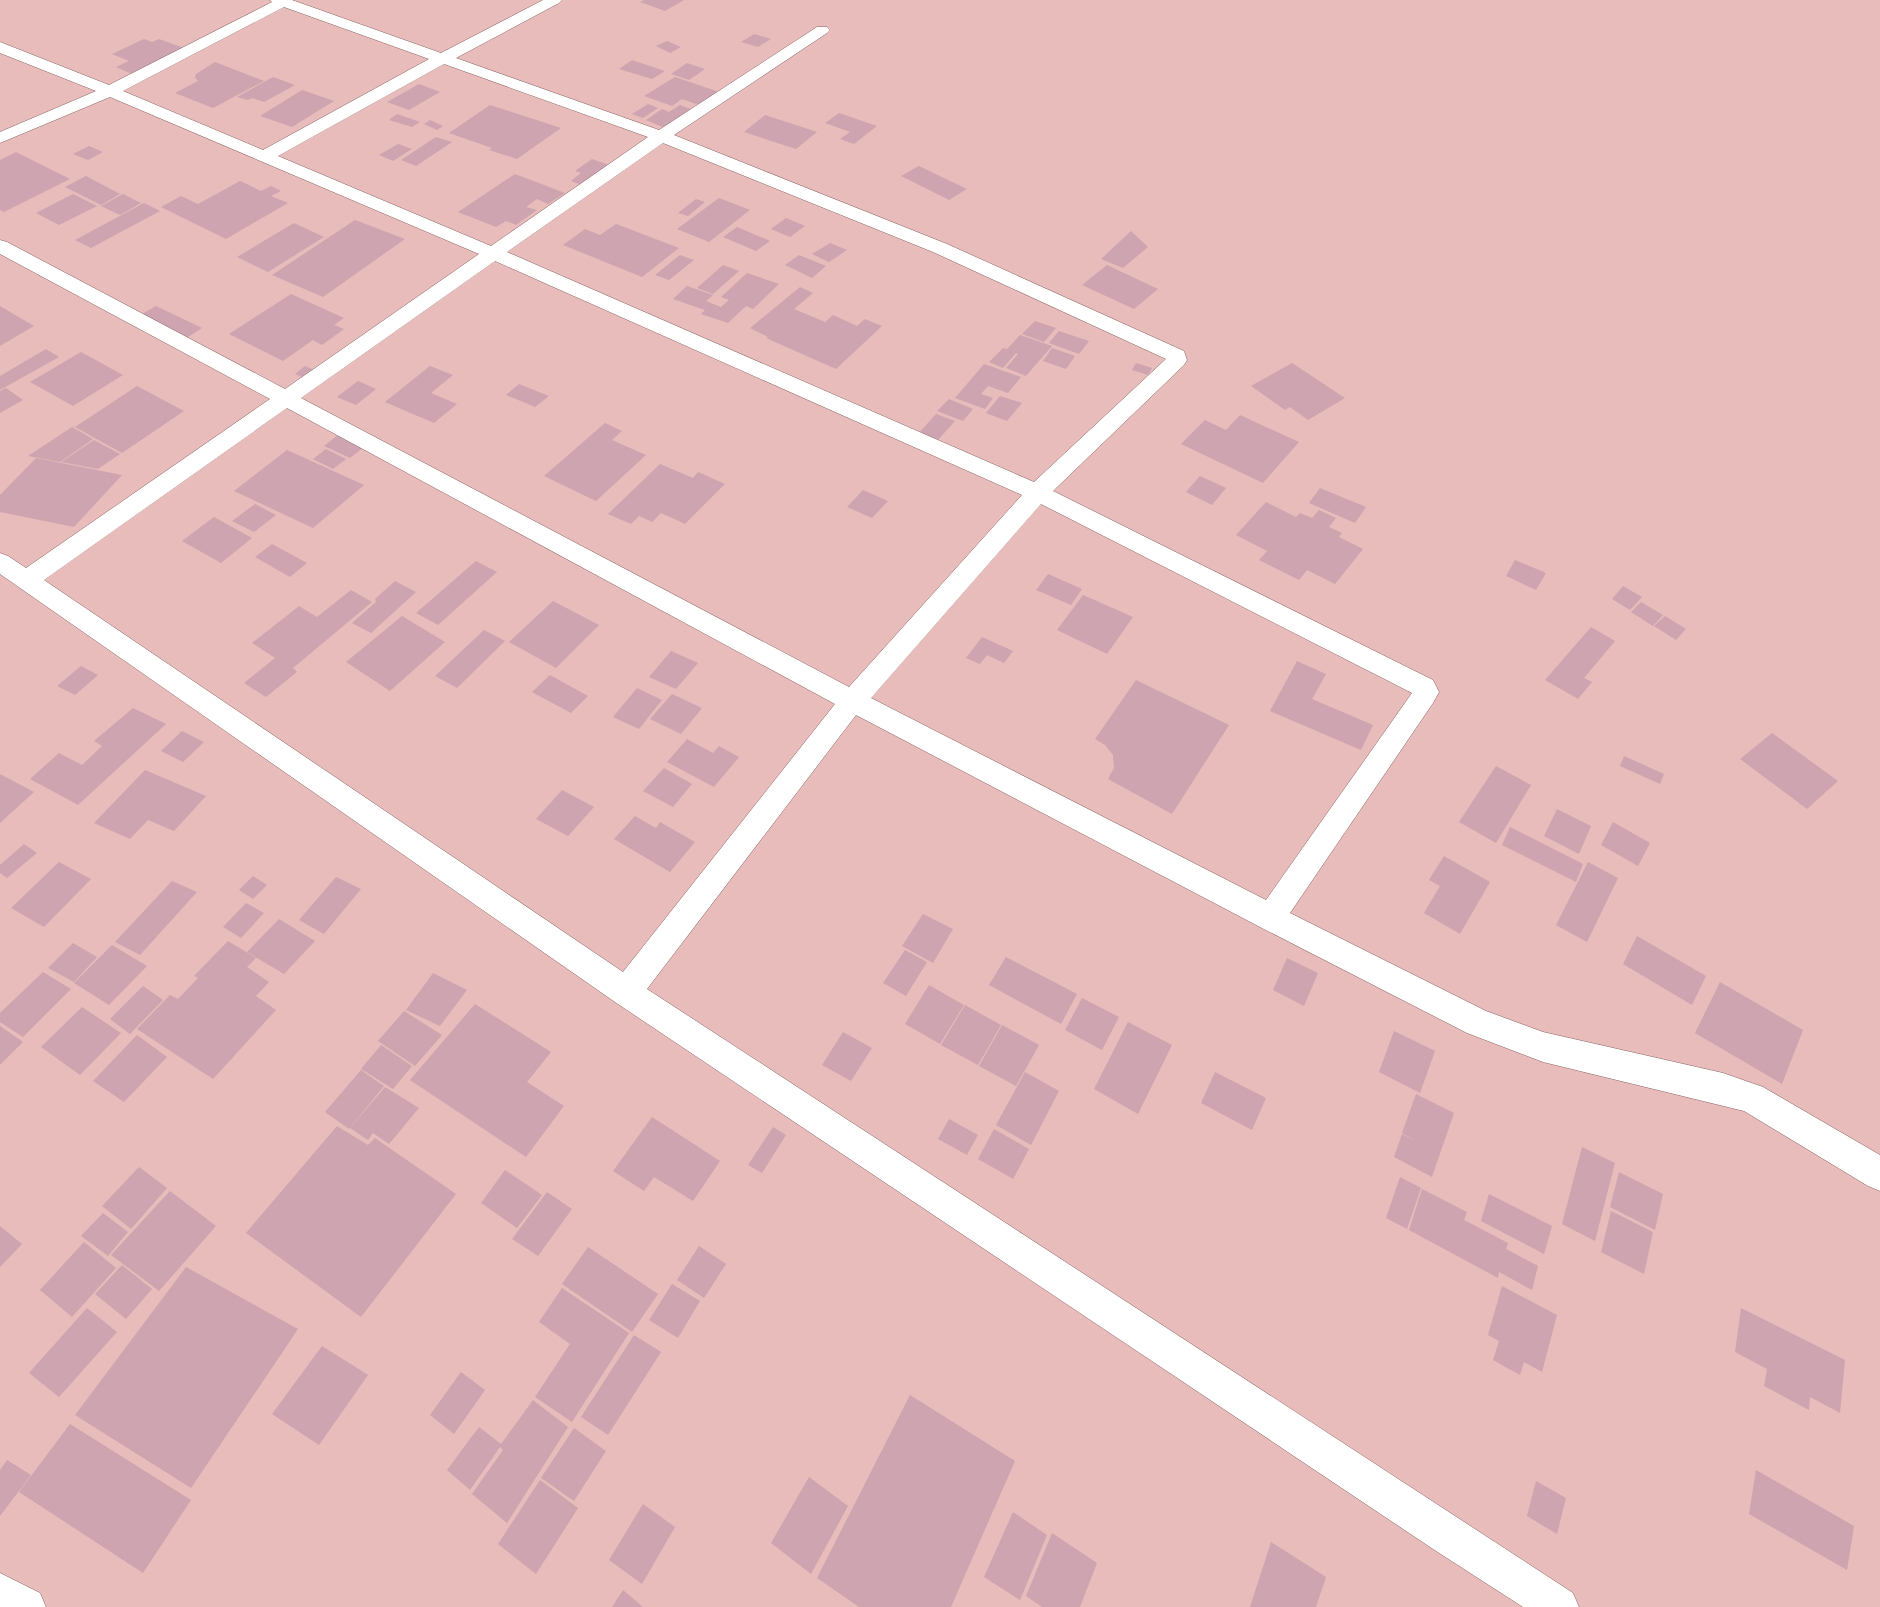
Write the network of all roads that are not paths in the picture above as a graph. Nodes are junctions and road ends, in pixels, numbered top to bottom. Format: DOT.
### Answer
graph roads {
  1 [pos="554,0"];
  2 [pos="281,1"];
  3 [pos="822,30"];
  4 [pos="0,47"];
  5 [pos="443,58"];
  6 [pos="110,91"];
  7 [pos="660,136"];
  8 [pos="0,138"];
  9 [pos="263,157"];
  10 [pos="0,246"];
  11 [pos="495,254"];
  12 [pos="288,398"];
  13 [pos="1038,493"];
  14 [pos="0,562"];
  15 [pos="26,580"];
  16 [pos="853,700"];
  17 [pos="1270,918"];
  18 [pos="626,992"];
  19 [pos="1880,1174"];
  20 [pos="0,1593"];
  21 [pos="26,1607"];
  22 [pos="1559,1607"];
  1 -- 5 [label="street"];
  2 -- 5 [label="street"];
  2 -- 6 [label="street"];
  3 -- 7 [label="street"];
  4 -- 6 [label="street"];
  5 -- 7 [label="street"];
  5 -- 9 [label="street"];
  6 -- 8 [label="street"];
  6 -- 9 [label="street"];
  7 -- 11 [label="street"];
  7 -- 13 [label="street"];
  9 -- 11 [label="street"];
  10 -- 12 [label="street"];
  11 -- 12 [label="street"];
  11 -- 13 [label="street"];
  12 -- 15 [label="street"];
  12 -- 16 [label="street"];
  13 -- 16 [label="street"];
  13 -- 17 [label="street"];
  14 -- 15 [label="street"];
  15 -- 18 [label="street"];
  16 -- 17 [label="street"];
  16 -- 18 [label="street"];
  17 -- 19 [label="street"];
  18 -- 22 [label="street"];
  20 -- 21 [label="street"];
}
